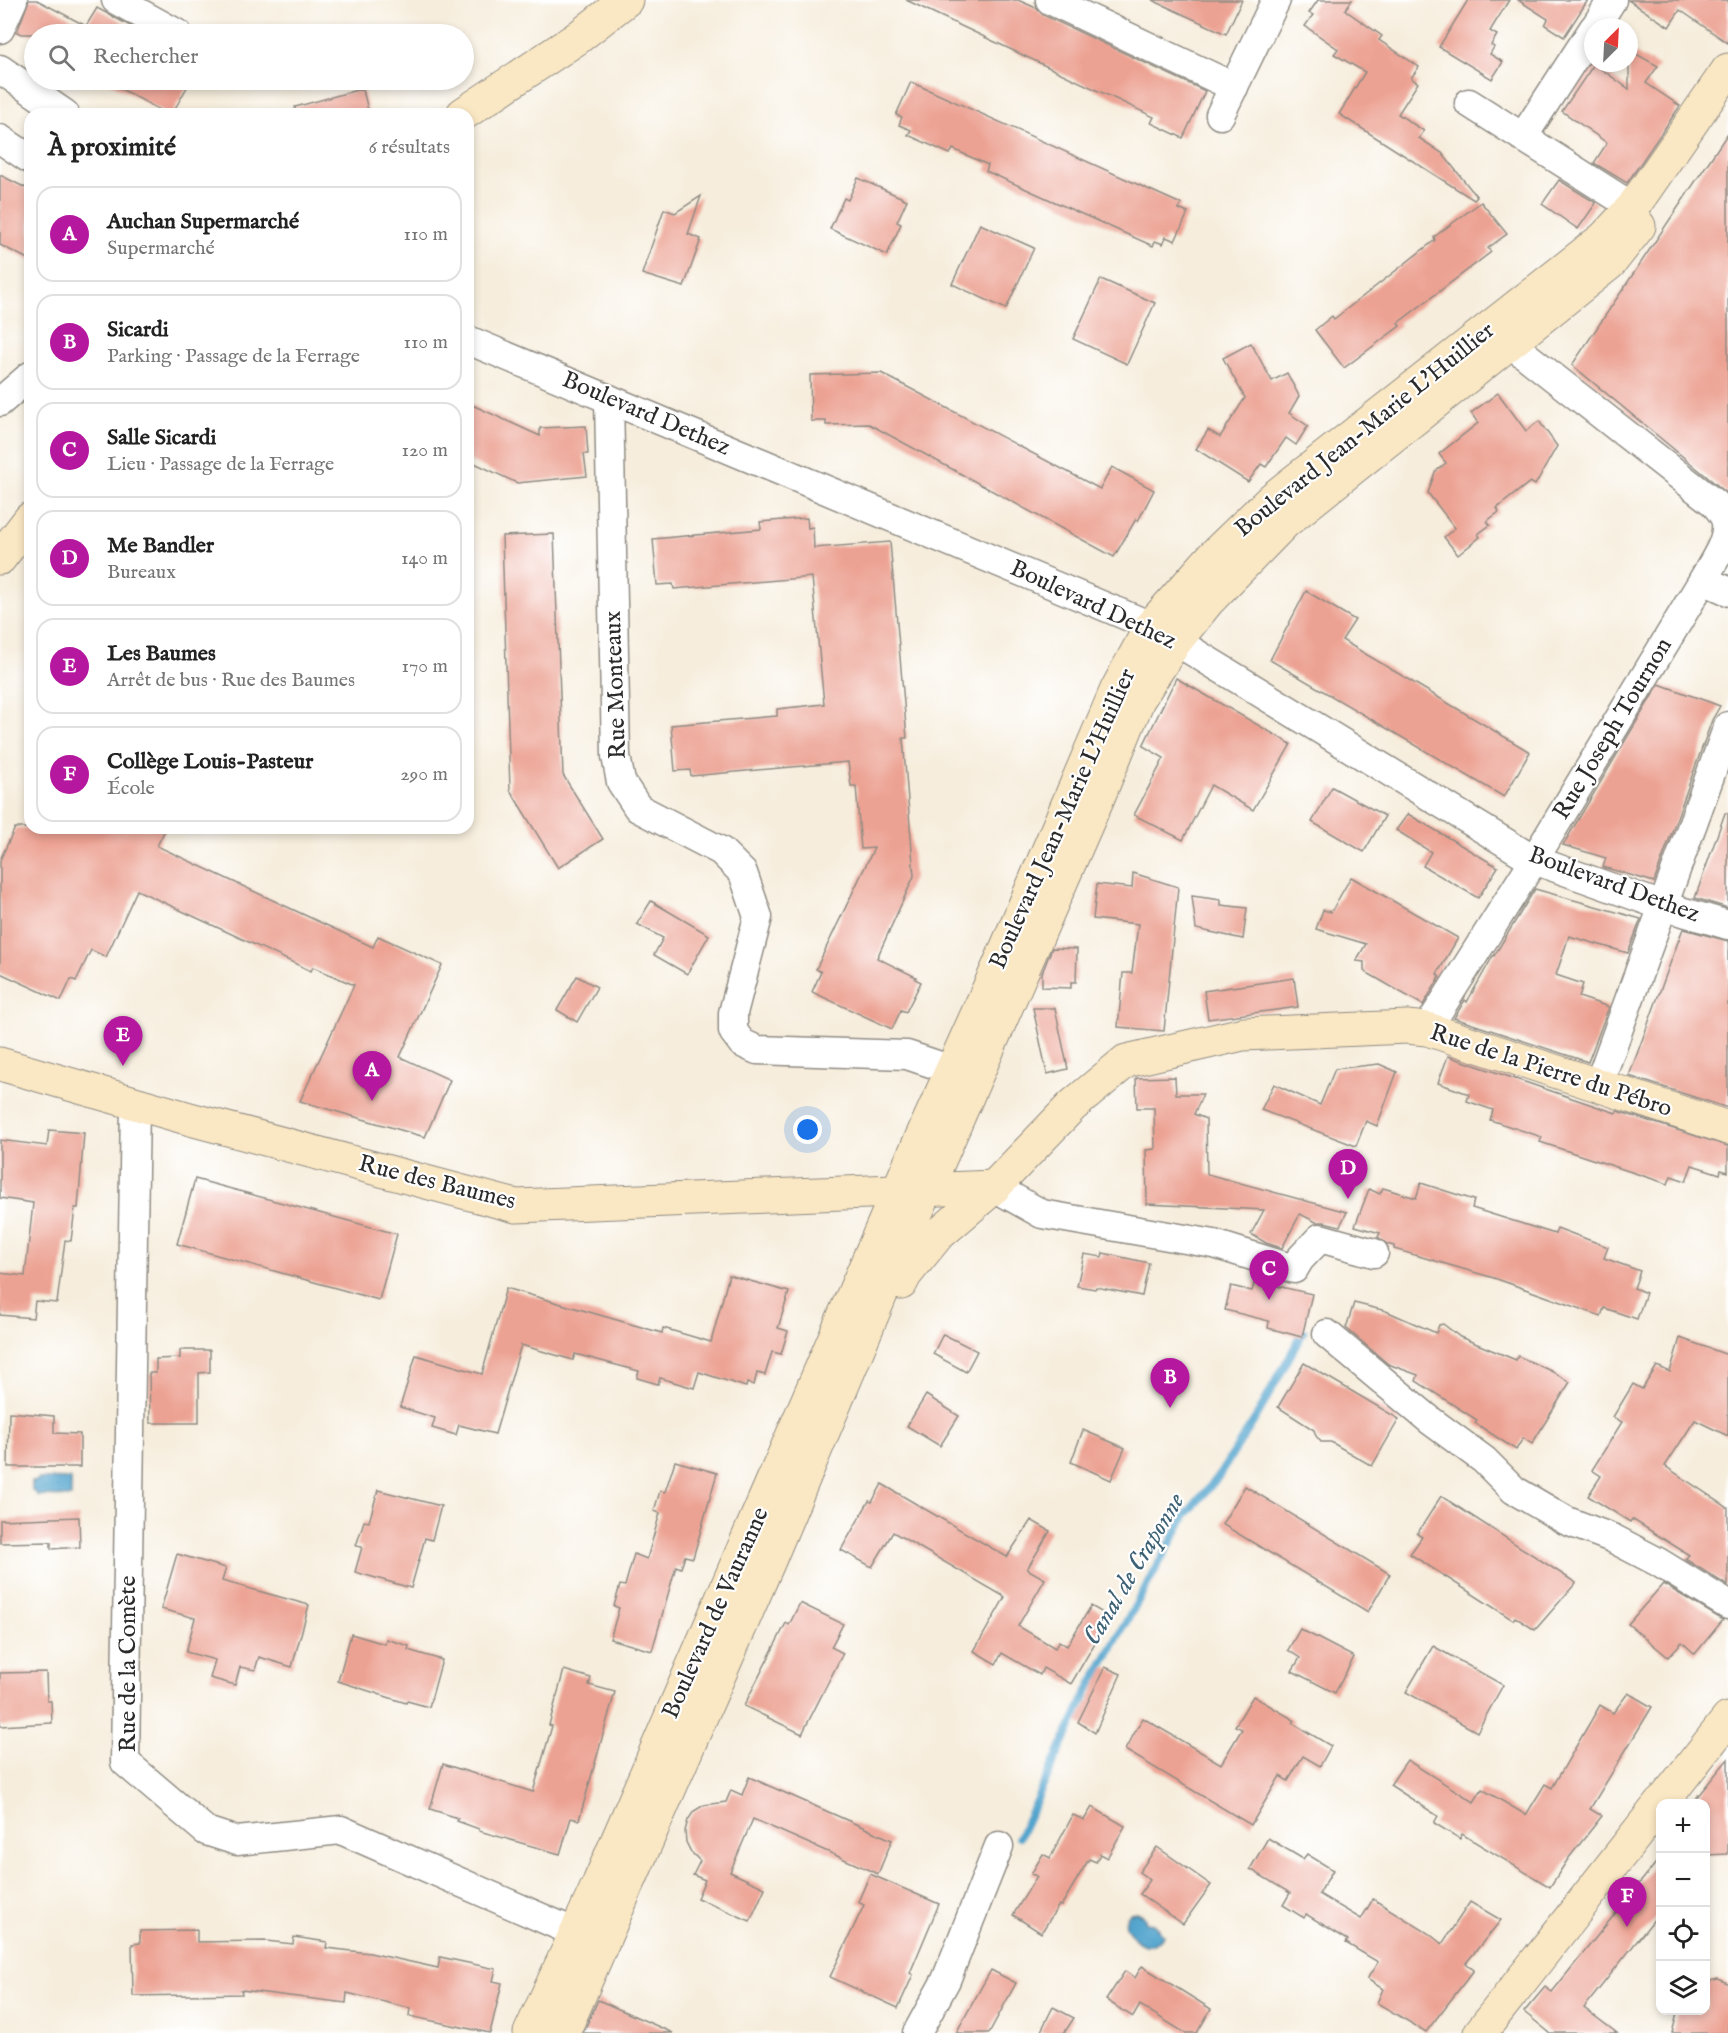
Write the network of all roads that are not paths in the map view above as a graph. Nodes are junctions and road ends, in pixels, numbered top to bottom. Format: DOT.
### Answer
graph roads {
  1 [pos="13,0"];
  2 [pos="116,0"];
  3 [pos="626,0"];
  4 [pos="1050,0"];
  5 [pos="1276,0"];
  6 [pos="1612,0"];
  7 [pos="1600,18"];
  8 [pos="160,24"];
  9 [pos="0,29"];
  10 [pos="1584,43"];
  11 [pos="0,69"];
  12 [pos="1728,70"];
  13 [pos="24,86"];
  14 [pos="1234,87"];
  15 [pos="30,90"];
  16 [pos="1469,103"];
  17 [pos="1728,103"];
  18 [pos="56,108"];
  19 [pos="472,108"];
  20 [pos="1220,115"];
  21 [pos="1523,137"];
  22 [pos="0,139"];
  23 [pos="24,155"];
  24 [pos="1633,207"];
  25 [pos="1499,335"];
  26 [pos="474,343"];
  27 [pos="24,381"];
  28 [pos="609,399"];
  29 [pos="0,402"];
  30 [pos="24,527"];
  31 [pos="0,558"];
  32 [pos="1716,586"];
  33 [pos="1163,634"];
  34 [pos="1728,726"];
  35 [pos="1534,860"];
  36 [pos="1663,906"];
  37 [pos="1728,925"];
  38 [pos="1427,1029"];
  39 [pos="0,1064"];
  40 [pos="952,1070"];
  41 [pos="1598,1086"];
  42 [pos="135,1103"];
  43 [pos="1728,1128"];
  44 [pos="994,1187"];
  45 [pos="912,1191"];
  46 [pos="1374,1253"];
  47 [pos="873,1314"];
  48 [pos="1327,1334"];
  49 [pos="1728,1605"];
  50 [pos="1728,1719"];
  51 [pos="1665,1799"];
  52 [pos="1656,1810"];
  53 [pos="999,1846"];
  54 [pos="576,1933"];
  55 [pos="530,2033"];
  56 [pos="563,2033"];
  57 [pos="916,2033"];
  58 [pos="1480,2033"];
  1 -- 9 [label="street"];
  2 -- 8 [label="street"];
  3 -- 19 [label="street"];
  4 -- 14 [label="street"];
  5 -- 14 [label="street"];
  6 -- 7 [label="street"];
  10 -- 21 [label="street"];
  11 -- 13 [label="street"];
  12 -- 24 [label="street, Boulevard Jean-Marie L'Huillier"];
  14 -- 20 [label="street"];
  15 -- 18 [label="street"];
  16 -- 21 [label="street"];
  17 -- 25 [label="street, Boulevard Jean-Marie L'Huillier"];
  21 -- 24 [label="street"];
  22 -- 23 [label="street"];
  24 -- 25 [label="street, Boulevard Jean-Marie L'Huillier"];
  25 -- 32 [label="street, Rue Joseph Tournon"];
  25 -- 33 [label="street, Boulevard Jean-Marie L'Huillier"];
  26 -- 28 [label="street, Boulevard Dethez"];
  27 -- 29 [label="street"];
  28 -- 33 [label="street, Boulevard Dethez"];
  28 -- 40 [label="street, Rue Monteaux"];
  30 -- 31 [label="street"];
  32 -- 35 [label="street, Rue Joseph Tournon"];
  33 -- 35 [label="street, Boulevard Dethez"];
  33 -- 40 [label="street, Boulevard Jean-Marie L'Huillier"];
  33 -- 45 [label="street, Boulevard Jean-Marie L'Huillier"];
  34 -- 36 [label="street"];
  35 -- 36 [label="street, Boulevard Dethez"];
  35 -- 38 [label="street, Rue Joseph Tournon"];
  36 -- 37 [label="street, Boulevard Dethez"];
  36 -- 41 [label="street"];
  38 -- 41 [label="street, Rue de la Pierre du Pébro"];
  38 -- 44 [label="street, Rue de la Pierre du Pébro"];
  39 -- 42 [label="street, Rue des Baumes"];
  40 -- 45 [label="street, Boulevard Jean-Marie L'Huillier"];
  41 -- 43 [label="street, Rue de la Pierre du Pébro"];
  42 -- 45 [label="street, Rue des Baumes"];
  42 -- 54 [label="street, Rue de la Comète"];
  44 -- 45 [label="street, Rue des Baumes"];
  44 -- 46 [label="street"];
  44 -- 47 [label="street, Boulevard de Vauranne"];
  45 -- 47 [label="street, Boulevard de Vauranne"];
  45 -- 54 [label="street, Boulevard de Vauranne"];
  47 -- 56 [label="street, Boulevard de Vauranne"];
  48 -- 49 [label="street"];
  50 -- 51 [label="street"];
  52 -- 58 [label="street"];
  53 -- 57 [label="street"];
  54 -- 55 [label="street, Boulevard de Vauranne"];
}
